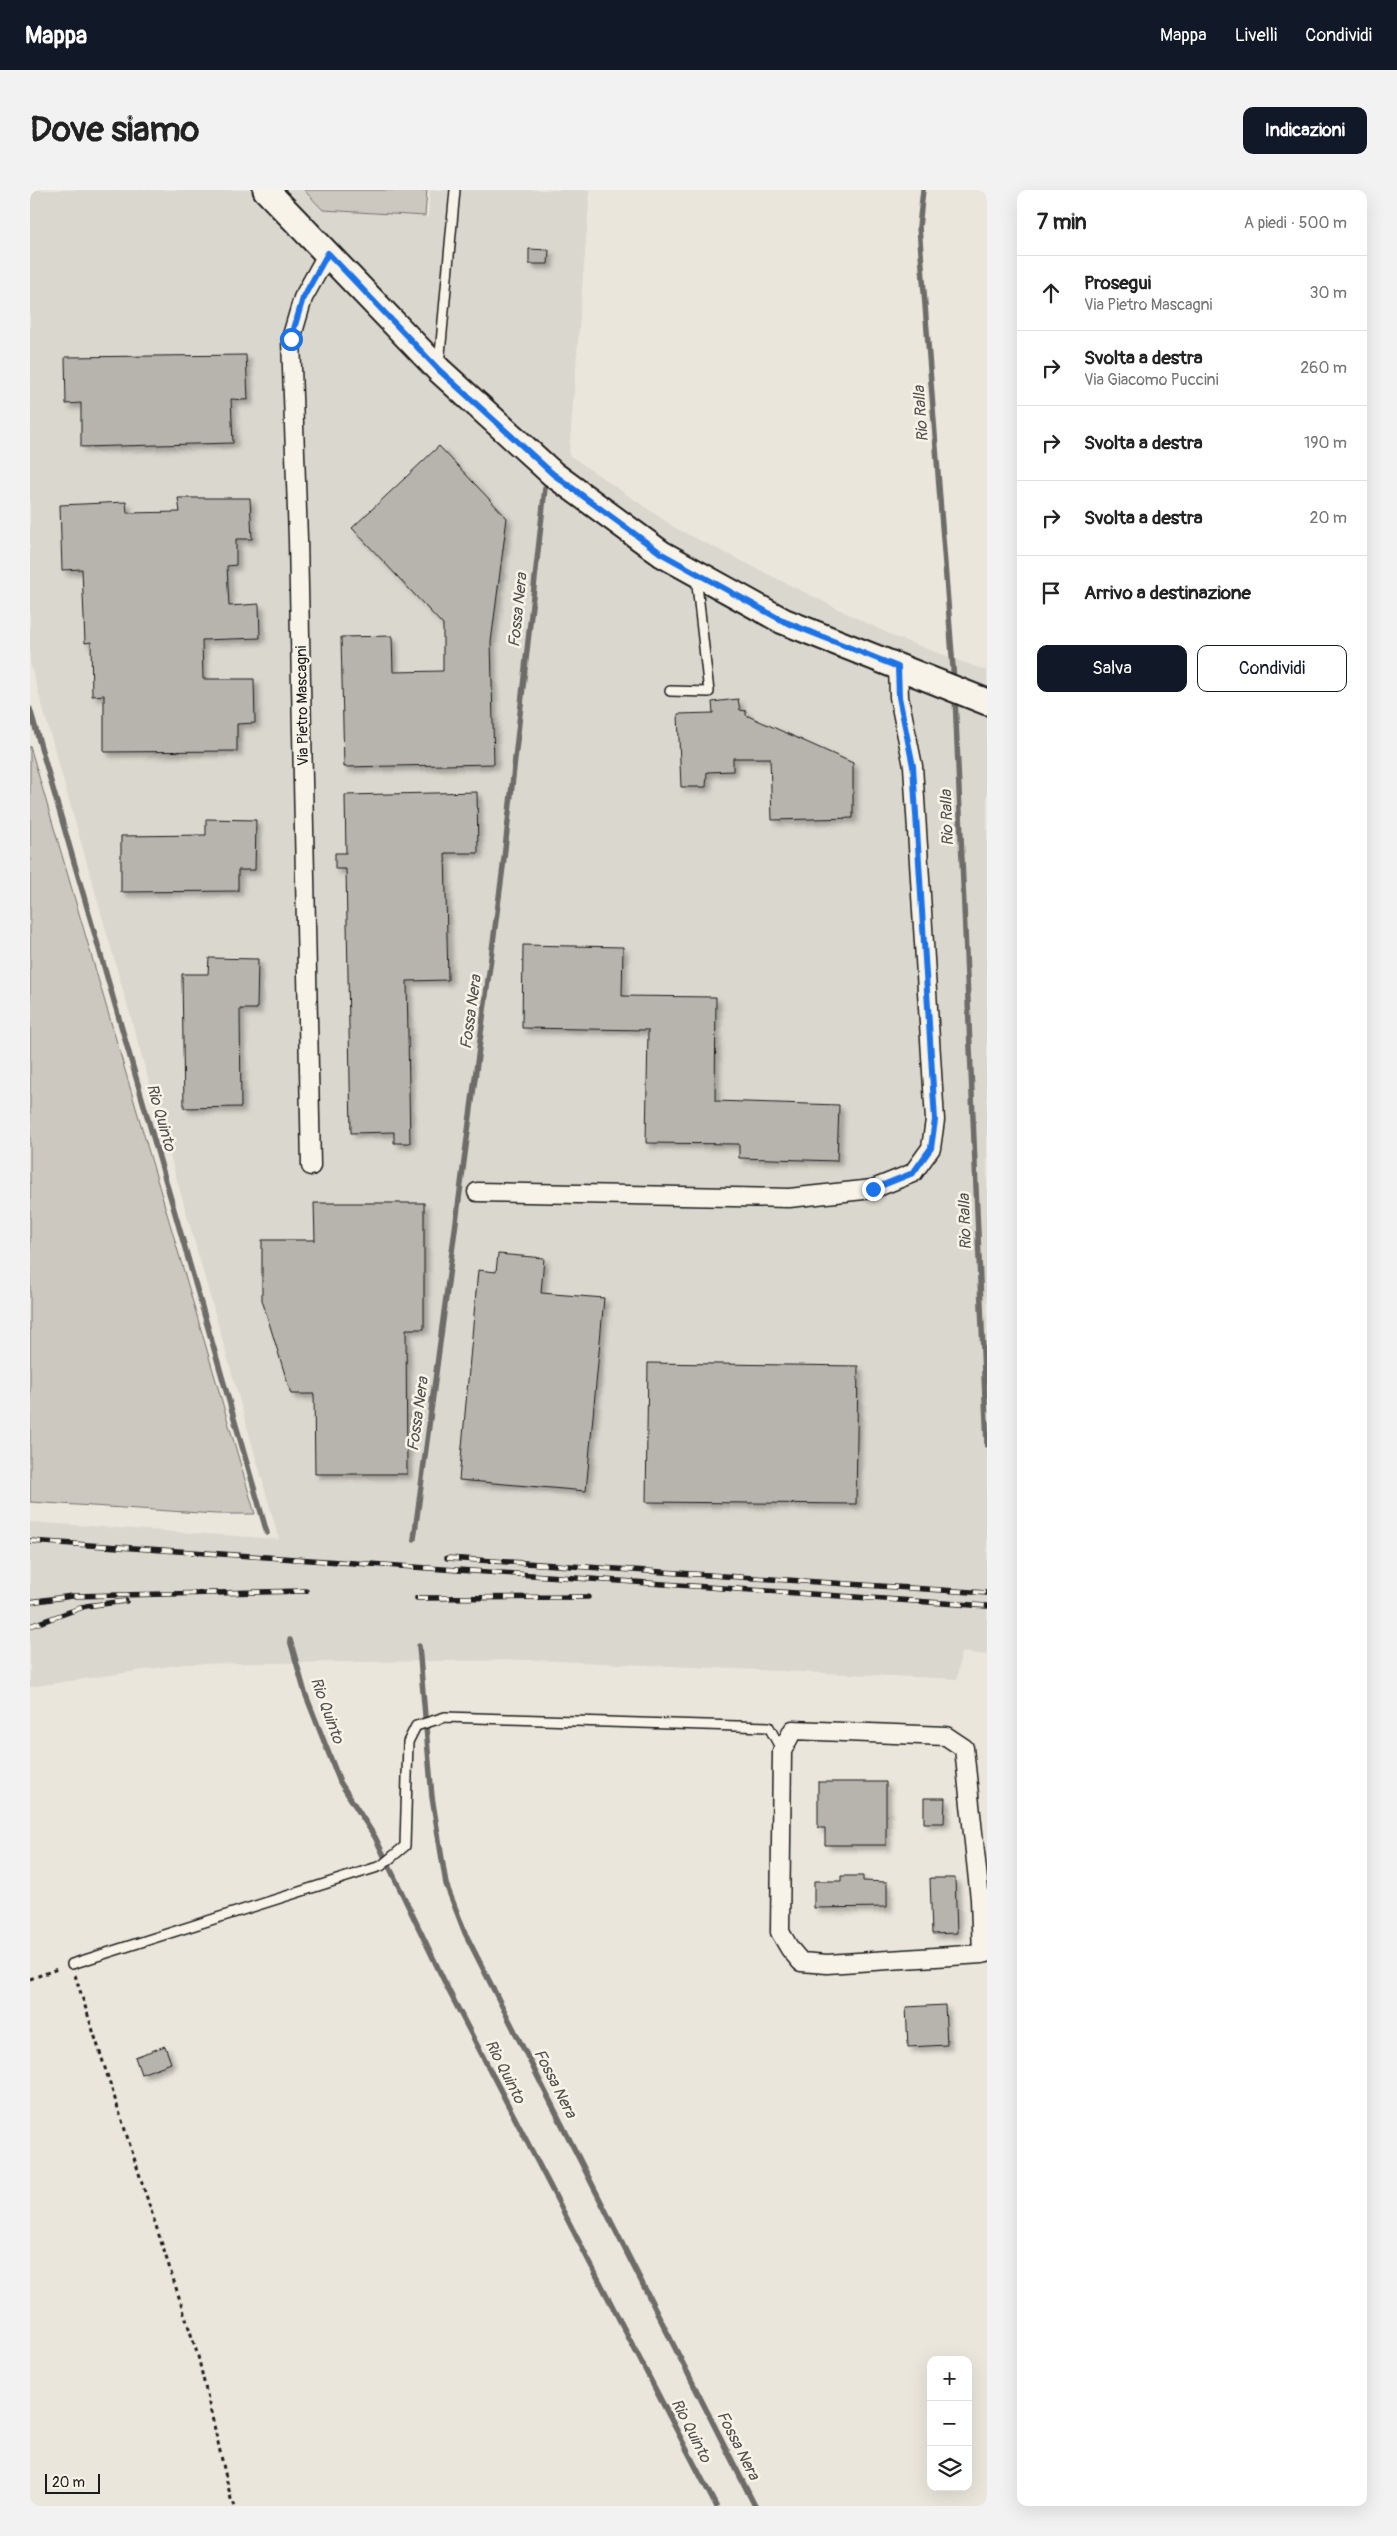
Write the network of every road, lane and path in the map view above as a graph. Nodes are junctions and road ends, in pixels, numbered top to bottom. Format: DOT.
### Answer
graph roads {
  1 [pos="266,190"];
  2 [pos="455,190"];
  3 [pos="328,253"];
  4 [pos="439,370"];
  5 [pos="696,573"];
  6 [pos="898,667"];
  7 [pos="670,691"];
  8 [pos="977,699"];
  9 [pos="311,1166"];
  10 [pos="477,1192"];
  11 [pos="782,1751"];
  12 [pos="984,1954"];
  13 [pos="72,1964"];
  14 [pos="30,1979"];
  15 [pos="235,2506"];
  1 -- 3 [label="main road"];
  2 -- 4 [label="lane"];
  3 -- 4 [label="main road"];
  3 -- 9 [label="street, Via Pietro Mascagni"];
  4 -- 5 [label="main road"];
  5 -- 6 [label="main road"];
  5 -- 7 [label="lane"];
  6 -- 8 [label="main road"];
  6 -- 10 [label="street"];
  11 -- 12 [label="street"];
  11 -- 12 [label="street"];
  11 -- 13 [label="lane"];
  13 -- 14 [label="path"];
  13 -- 15 [label="path"];
}
